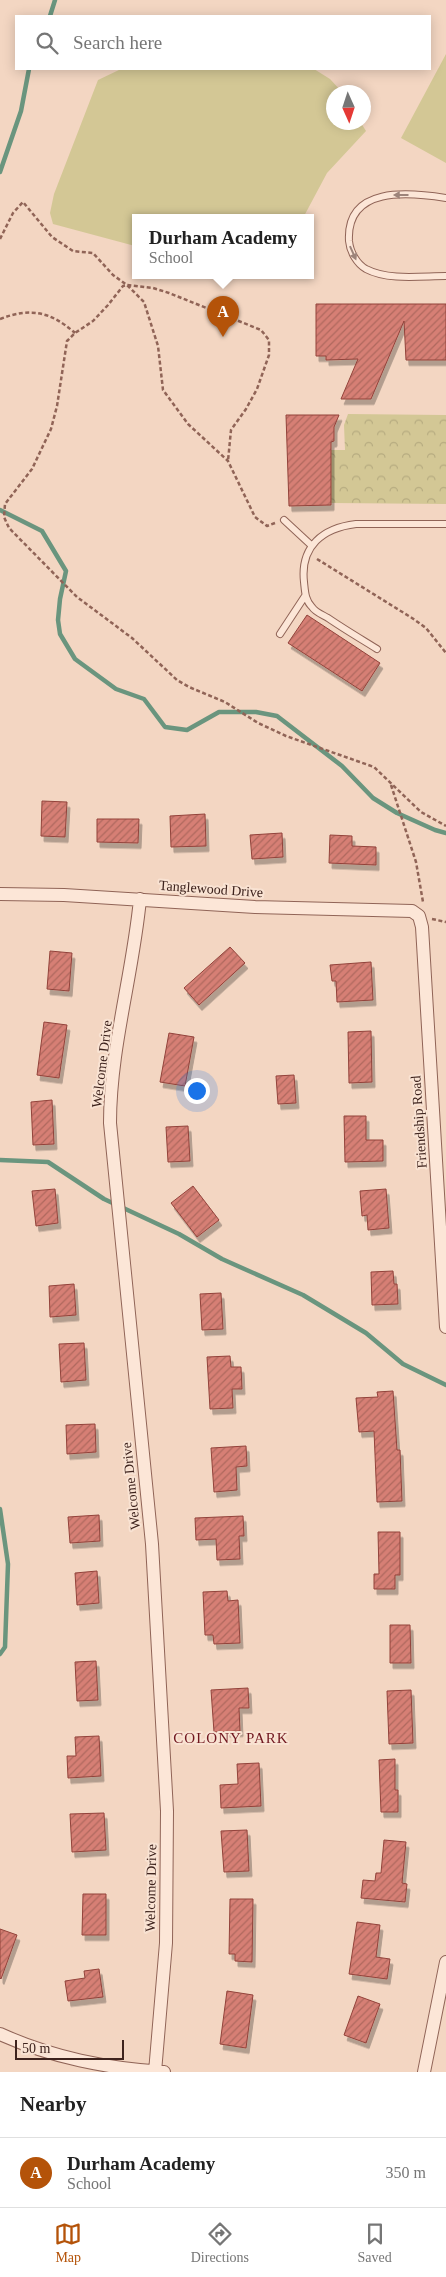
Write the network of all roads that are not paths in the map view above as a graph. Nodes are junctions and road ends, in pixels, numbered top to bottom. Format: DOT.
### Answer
graph roads {
  1 [pos="446,198"];
  2 [pos="446,276"];
  3 [pos="284,520"];
  4 [pos="446,524"];
  5 [pos="311,546"];
  6 [pos="305,596"];
  7 [pos="280,634"];
  8 [pos="377,649"];
  9 [pos="0,894"];
  10 [pos="140,899"];
  11 [pos="419,916"];
  12 [pos="446,1327"];
  13 [pos="446,1962"];
  14 [pos="0,2034"];
  15 [pos="155,2072"];
  16 [pos="164,2072"];
  17 [pos="424,2072"];
  1 -- 2 [label="lane, one-way"];
  3 -- 5 [label="lane"];
  4 -- 5 [label="lane"];
  5 -- 6 [label="lane"];
  6 -- 7 [label="lane"];
  6 -- 8 [label="lane"];
  9 -- 10 [label="street, Tanglewood Drive"];
  10 -- 11 [label="street, Tanglewood Drive"];
  10 -- 15 [label="street, Welcome Drive"];
  11 -- 12 [label="street, Friendship Road"];
  13 -- 17 [label="street"];
  14 -- 15 [label="street"];
  15 -- 16 [label="street"];
}
